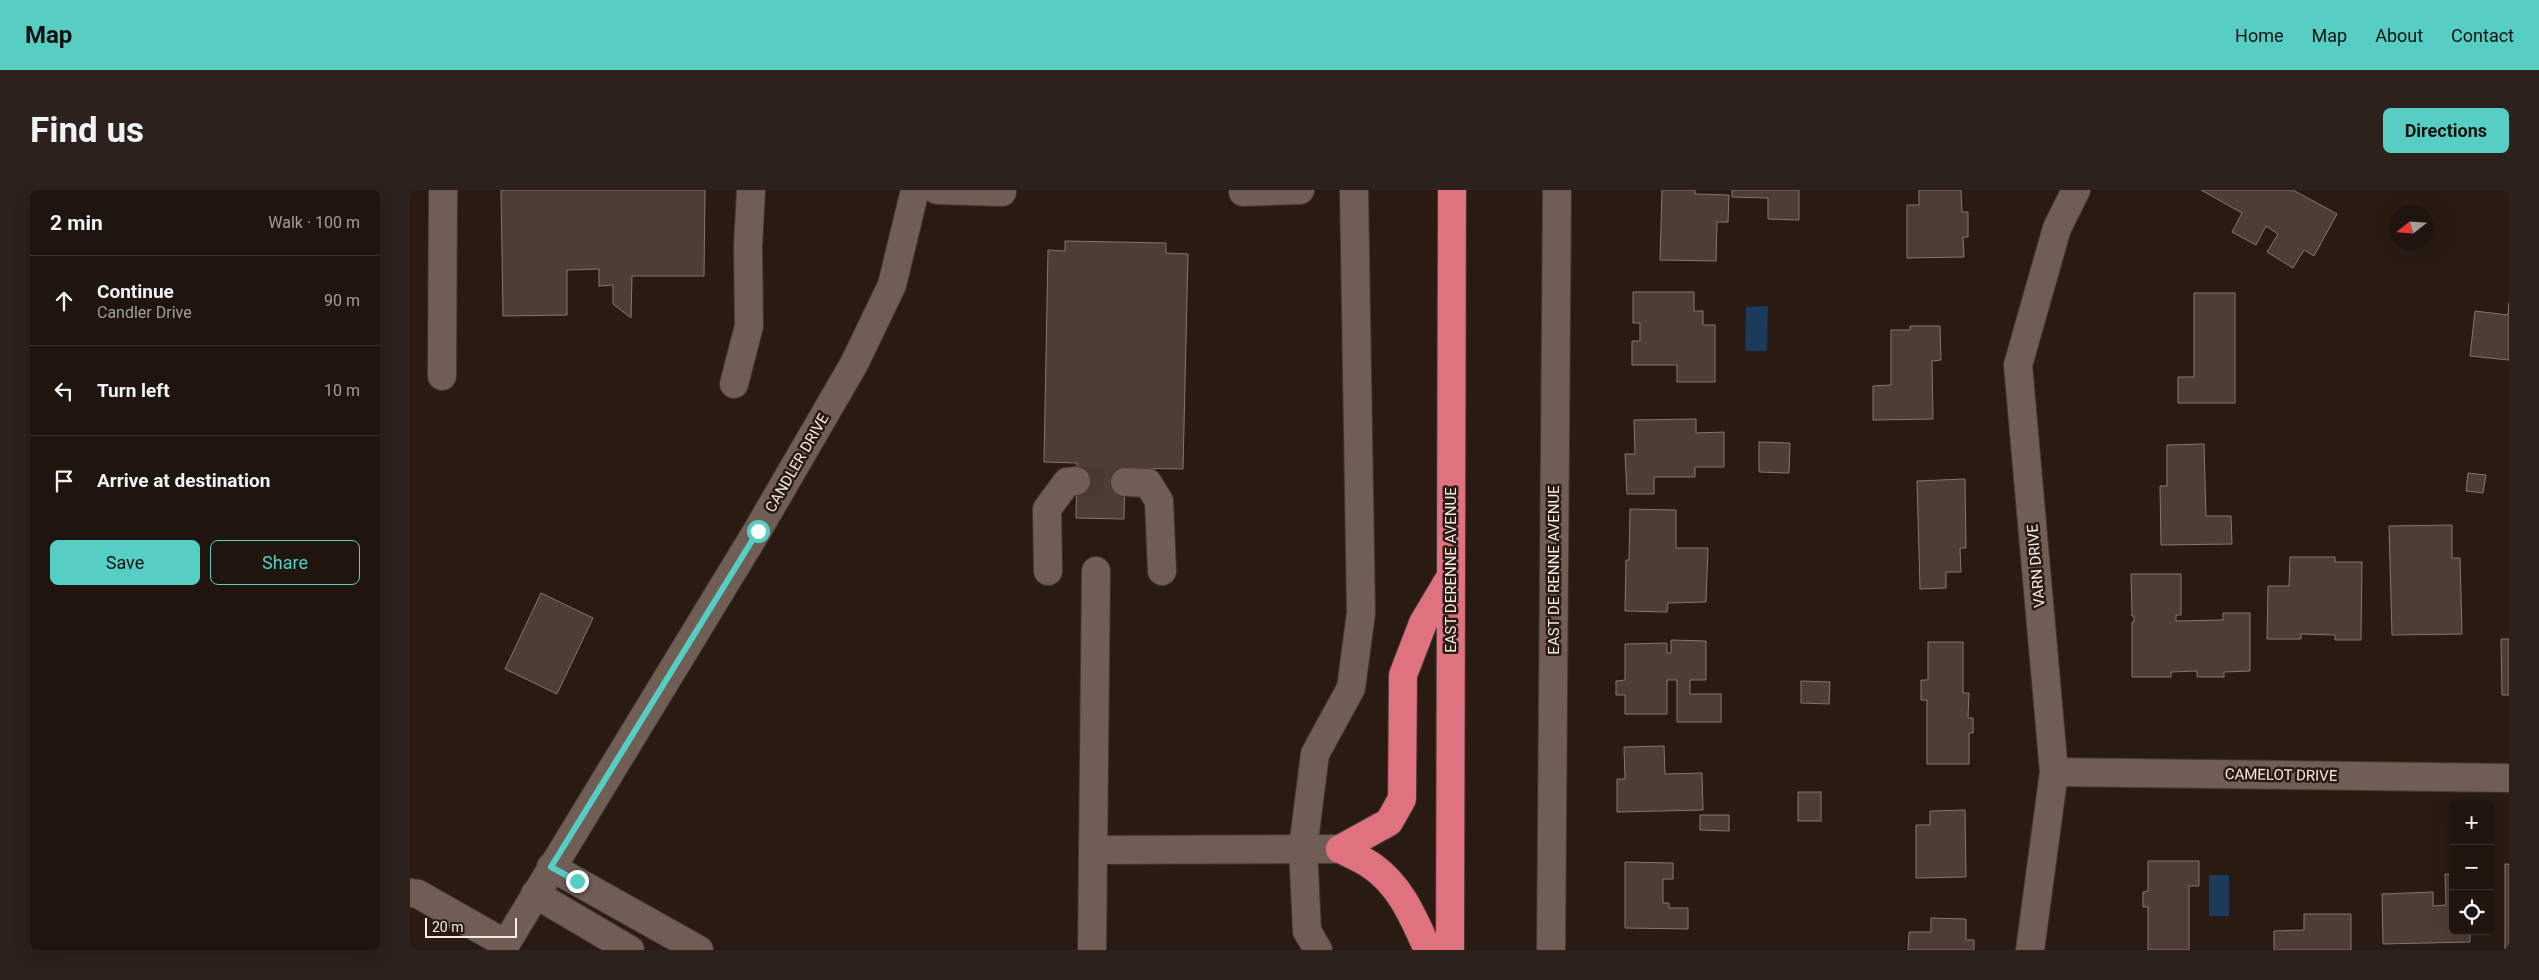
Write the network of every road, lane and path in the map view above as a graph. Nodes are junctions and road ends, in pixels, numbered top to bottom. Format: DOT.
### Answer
graph roads {
  1 [pos="443,190"];
  2 [pos="751,190"];
  3 [pos="915,190"];
  4 [pos="937,190"];
  5 [pos="1300,190"];
  6 [pos="1354,190"];
  7 [pos="1452,190"];
  8 [pos="1557,190"];
  9 [pos="2076,190"];
  10 [pos="1002,192"];
  11 [pos="1243,192"];
  12 [pos="442,376"];
  13 [pos="734,384"];
  14 [pos="1076,481"];
  15 [pos="1125,482"];
  16 [pos="1048,571"];
  17 [pos="1096,571"];
  18 [pos="1162,571"];
  19 [pos="1452,575"];
  20 [pos="2054,772"];
  21 [pos="2509,778"];
  22 [pos="1302,848"];
  23 [pos="1340,849"];
  24 [pos="1093,850"];
  25 [pos="551,867"];
  26 [pos="410,893"];
  27 [pos="535,894"];
  28 [pos="648,922"];
  29 [pos="504,947"];
  30 [pos="630,950"];
  31 [pos="699,950"];
  32 [pos="1092,950"];
  33 [pos="1318,950"];
  34 [pos="1428,950"];
  35 [pos="1450,950"];
  36 [pos="1551,950"];
  37 [pos="2030,950"];
  1 -- 12 [label="street"];
  2 -- 13 [label="street"];
  3 -- 25 [label="street, CANDLER DRIVE"];
  4 -- 10 [label="street"];
  5 -- 11 [label="street"];
  6 -- 22 [label="street"];
  7 -- 19 [label="highway, EAST DERENNE AVENUE"];
  8 -- 36 [label="street, EAST DE RENNE AVENUE"];
  9 -- 20 [label="street, VARN DRIVE"];
  14 -- 16 [label="street"];
  15 -- 18 [label="street"];
  17 -- 24 [label="street"];
  19 -- 23 [label="highway"];
  19 -- 35 [label="highway, EAST DERENNE AVENUE"];
  20 -- 21 [label="street, CAMELOT DRIVE"];
  20 -- 37 [label="street, VARN DRIVE"];
  22 -- 23 [label="street"];
  22 -- 24 [label="street"];
  22 -- 33 [label="street"];
  23 -- 34 [label="highway"];
  24 -- 32 [label="street"];
  25 -- 27 [label="street, CANDLER DRIVE"];
  25 -- 28 [label="street"];
  26 -- 29 [label="street"];
  27 -- 29 [label="street, CANDLER DRIVE"];
  27 -- 30 [label="street"];
  28 -- 30 [label="street"];
  28 -- 31 [label="street"];
}
